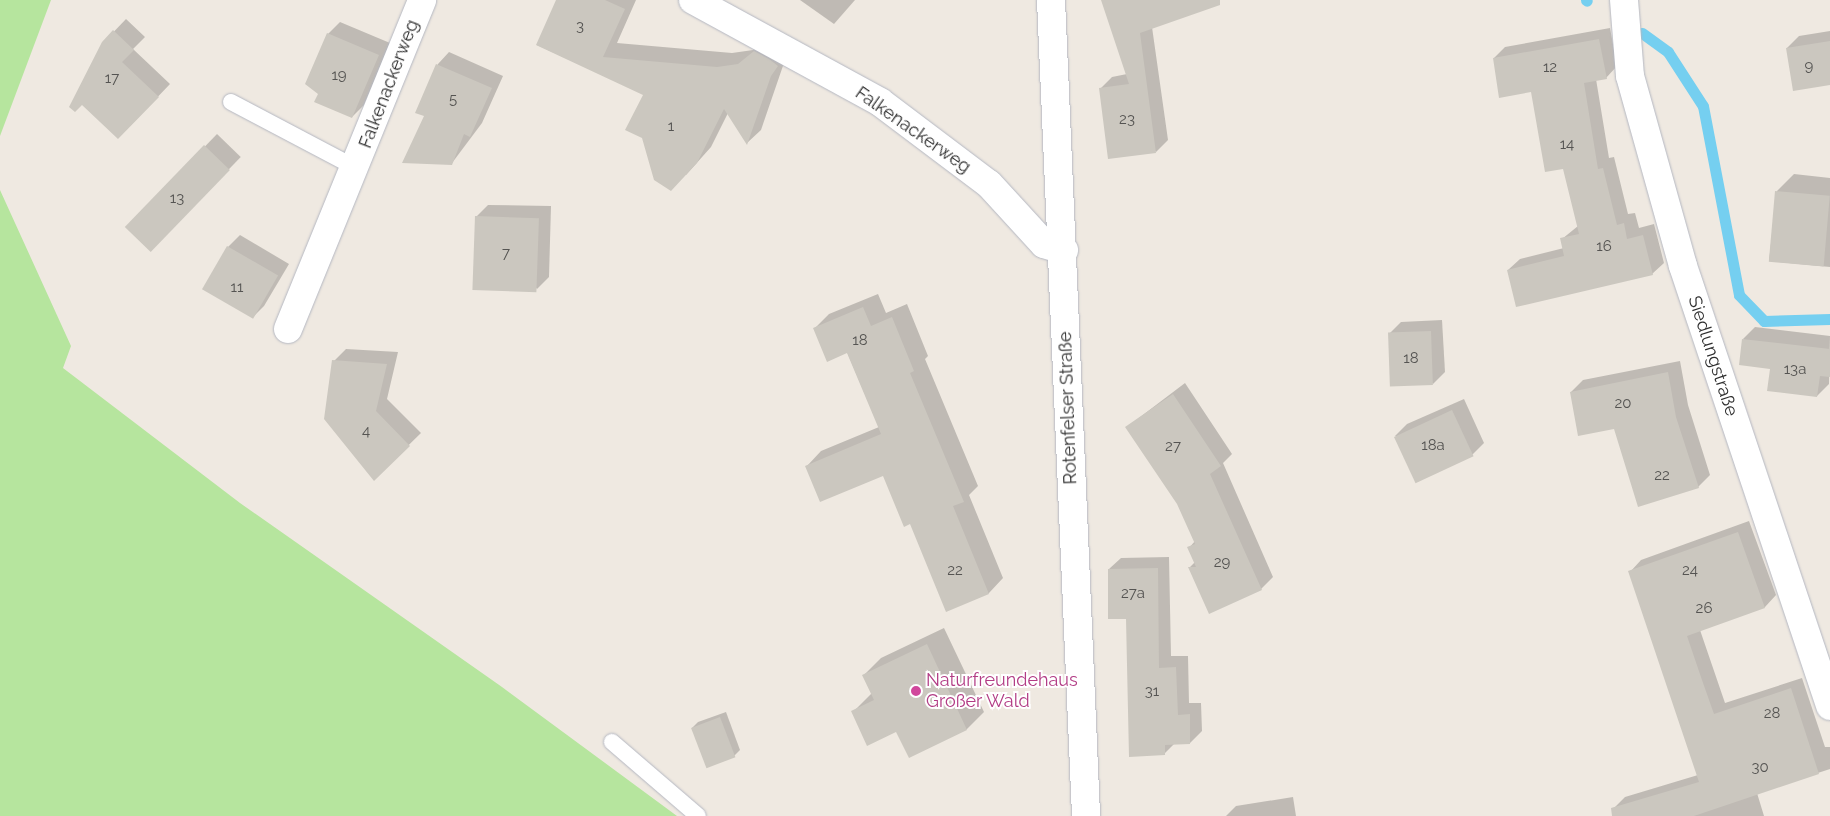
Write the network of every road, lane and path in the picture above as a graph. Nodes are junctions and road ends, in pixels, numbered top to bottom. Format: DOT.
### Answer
graph roads {
  1 [pos="422,0"];
  2 [pos="693,0"];
  3 [pos="1051,0"];
  4 [pos="1624,0"];
  5 [pos="231,102"];
  6 [pos="356,168"];
  7 [pos="1064,250"];
  8 [pos="288,329"];
  9 [pos="1830,706"];
  10 [pos="612,742"];
  11 [pos="698,816"];
  12 [pos="1086,816"];
  1 -- 6 [label="street, Falkenackerweg"];
  2 -- 7 [label="street, Falkenackerweg"];
  3 -- 7 [label="street, Rotenfelser Straße"];
  4 -- 9 [label="street, Siedlungstraße"];
  5 -- 6 [label="lane, Falkenackerweg"];
  6 -- 8 [label="street, Falkenackerweg"];
  7 -- 12 [label="street, Rotenfelser Straße"];
  10 -- 11 [label="lane"];
}
